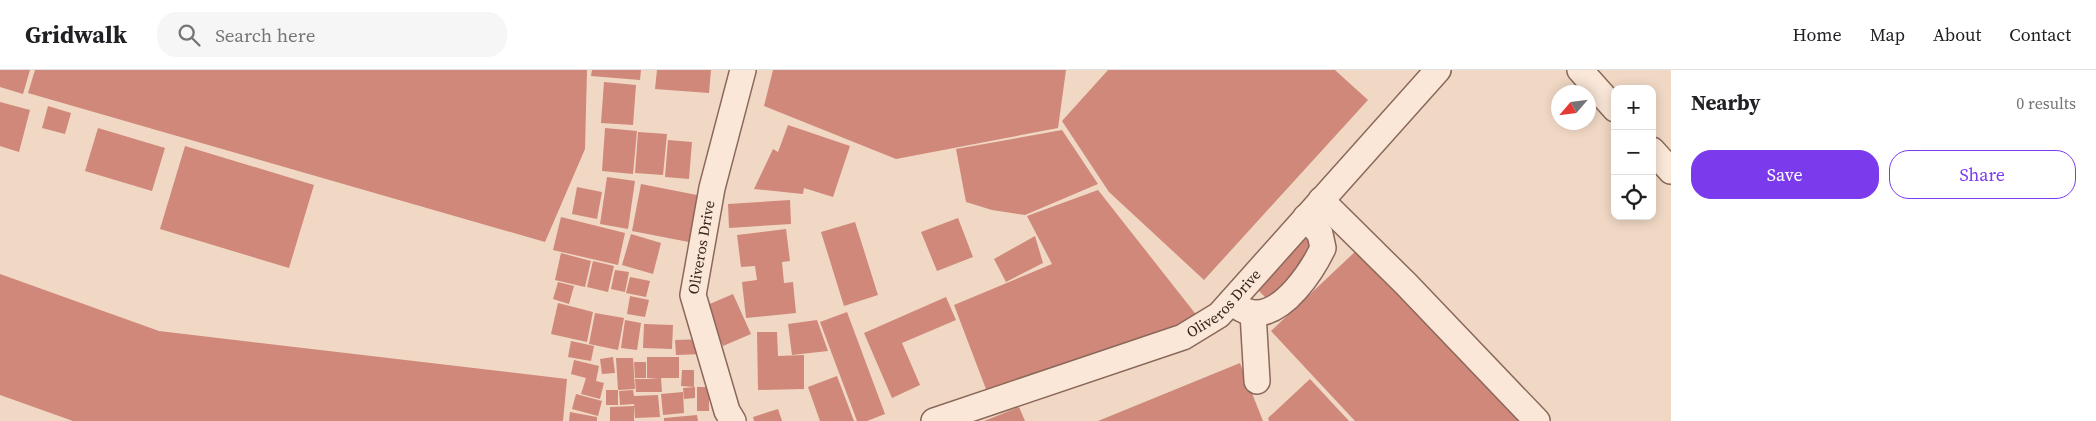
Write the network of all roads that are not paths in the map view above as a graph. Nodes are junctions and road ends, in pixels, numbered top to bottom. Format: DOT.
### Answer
graph roads {
  1 [pos="744,70"];
  2 [pos="1438,70"];
  3 [pos="1580,70"];
  4 [pos="1611,104"];
  5 [pos="1656,154"];
  6 [pos="1671,171"];
  7 [pos="1314,209"];
  8 [pos="1231,302"];
  9 [pos="1253,313"];
  10 [pos="1257,381"];
  11 [pos="733,421"];
  12 [pos="934,421"];
  13 [pos="1537,421"];
  1 -- 11 [label="street, Oliveros Drive"];
  2 -- 7 [label="street, Oliveros Drive"];
  3 -- 4 [label="street"];
  5 -- 6 [label="street"];
  7 -- 8 [label="street, Oliveros Drive"];
  7 -- 9 [label="street"];
  7 -- 13 [label="street"];
  8 -- 9 [label="street"];
  8 -- 12 [label="street, Oliveros Drive"];
  9 -- 10 [label="street"];
}
